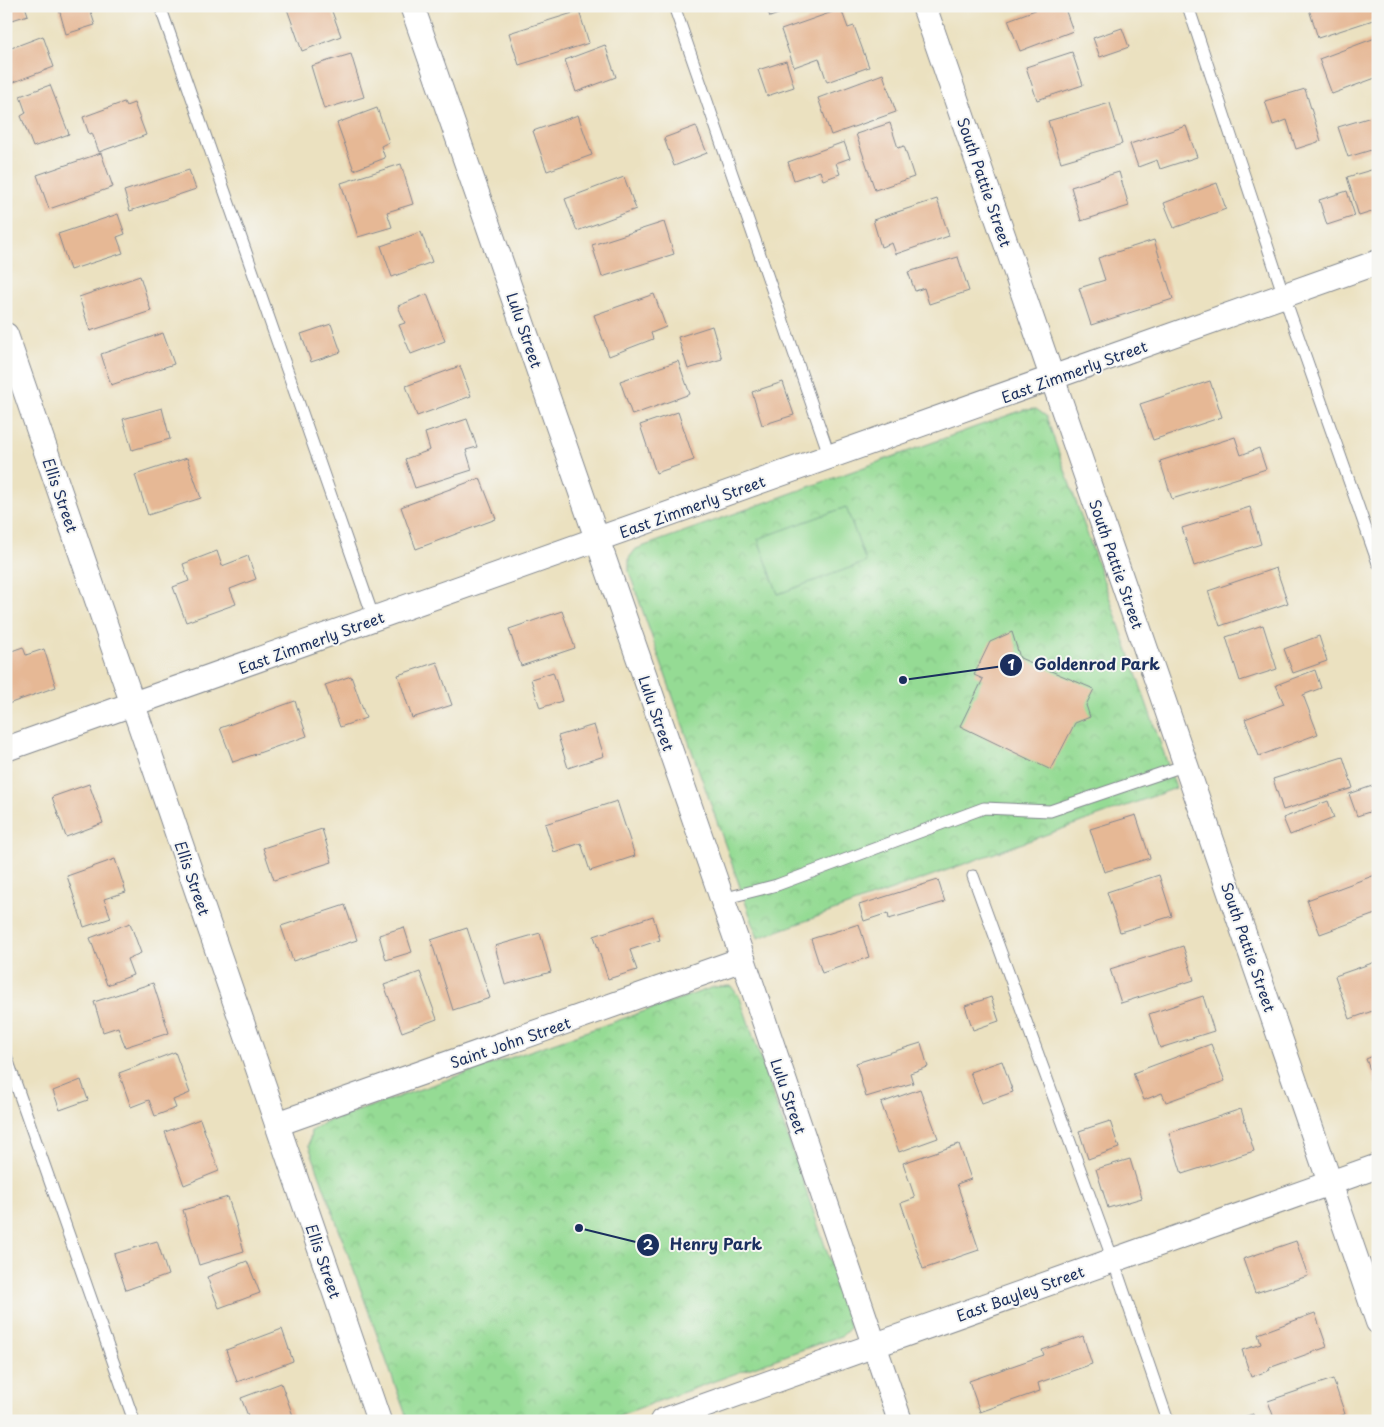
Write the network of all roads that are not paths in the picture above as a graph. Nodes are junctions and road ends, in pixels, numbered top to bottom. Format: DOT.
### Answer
graph roads {
  1 [pos="160,6"];
  2 [pos="412,6"];
  3 [pos="674,6"];
  4 [pos="924,6"];
  5 [pos="1188,6"];
  6 [pos="1378,262"];
  7 [pos="1284,296"];
  8 [pos="6,336"];
  9 [pos="1053,379"];
  10 [pos="830,458"];
  11 [pos="597,540"];
  12 [pos="1378,562"];
  13 [pos="374,619"];
  14 [pos="133,705"];
  15 [pos="6,749"];
  16 [pos="1186,764"];
  17 [pos="973,876"];
  18 [pos="722,899"];
  19 [pos="743,959"];
  20 [pos="6,1056"];
  21 [pos="277,1124"];
  22 [pos="1378,1166"];
  23 [pos="1330,1183"];
  24 [pos="1113,1260"];
  25 [pos="1378,1322"];
  26 [pos="874,1346"];
  27 [pos="134,1421"];
  28 [pos="378,1421"];
  29 [pos="662,1421"];
  30 [pos="900,1421"];
  31 [pos="1168,1421"];
  1 -- 13 [label="lane"];
  2 -- 11 [label="street, Lulu Street"];
  3 -- 10 [label="lane"];
  4 -- 9 [label="street, South Pattie Street"];
  5 -- 7 [label="lane"];
  6 -- 7 [label="street, East Zimmerly Street"];
  7 -- 9 [label="street, East Zimmerly Street"];
  7 -- 12 [label="lane"];
  8 -- 14 [label="street, Ellis Street"];
  9 -- 10 [label="street, East Zimmerly Street"];
  9 -- 16 [label="street, South Pattie Street"];
  10 -- 11 [label="street, East Zimmerly Street"];
  11 -- 13 [label="street, East Zimmerly Street"];
  11 -- 18 [label="street, Lulu Street"];
  13 -- 14 [label="street, East Zimmerly Street"];
  14 -- 15 [label="street, East Zimmerly Street"];
  14 -- 21 [label="street, Ellis Street"];
  16 -- 18 [label="lane"];
  16 -- 23 [label="street, South Pattie Street"];
  17 -- 24 [label="lane"];
  18 -- 19 [label="street, Lulu Street"];
  19 -- 21 [label="street, Saint John Street"];
  19 -- 26 [label="street, Lulu Street"];
  20 -- 27 [label="lane"];
  21 -- 28 [label="street, Ellis Street"];
  22 -- 23 [label="street, East Bayley Street"];
  23 -- 24 [label="street, East Bayley Street"];
  23 -- 25 [label="street, South Pattie Street"];
  24 -- 26 [label="street, East Bayley Street"];
  24 -- 31 [label="lane"];
  26 -- 29 [label="street, East Bayley Street"];
  26 -- 30 [label="street, Lulu Street"];
}
